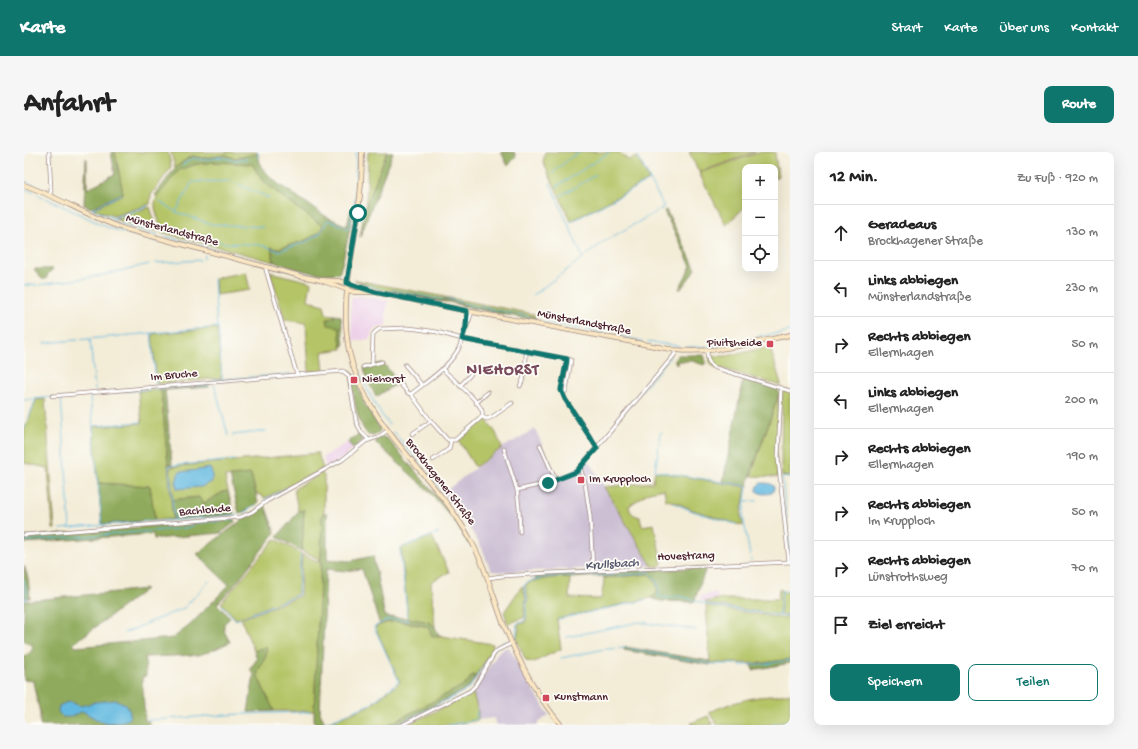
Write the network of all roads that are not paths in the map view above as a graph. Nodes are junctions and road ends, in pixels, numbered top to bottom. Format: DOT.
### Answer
graph roads {
  1 [pos="49,152"];
  2 [pos="362,152"];
  3 [pos="24,184"];
  4 [pos="49,196"];
  5 [pos="266,267"];
  6 [pos="320,280"];
  7 [pos="347,283"];
  8 [pos="346,289"];
  9 [pos="375,292"];
  10 [pos="470,312"];
  11 [pos="790,335"];
  12 [pos="462,339"];
  13 [pos="675,350"];
  14 [pos="526,351"];
  15 [pos="707,351"];
  16 [pos="382,362"];
  17 [pos="372,364"];
  18 [pos="405,365"];
  19 [pos="363,367"];
  20 [pos="442,369"];
  21 [pos="471,374"];
  22 [pos="297,375"];
  23 [pos="397,380"];
  24 [pos="422,385"];
  25 [pos="460,386"];
  26 [pos="520,386"];
  27 [pos="781,388"];
  28 [pos="790,391"];
  29 [pos="488,392"];
  30 [pos="410,394"];
  31 [pos="52,396"];
  32 [pos="476,402"];
  33 [pos="512,403"];
  34 [pos="482,417"];
  35 [pos="431,421"];
  36 [pos="387,431"];
  37 [pos="412,434"];
  38 [pos="368,440"];
  39 [pos="451,440"];
  40 [pos="540,445"];
  41 [pos="597,448"];
  42 [pos="504,449"];
  43 [pos="433,460"];
  44 [pos="580,468"];
  45 [pos="556,481"];
  46 [pos="517,490"];
  47 [pos="520,532"];
  48 [pos="24,535"];
  49 [pos="789,562"];
  50 [pos="593,571"];
  51 [pos="488,578"];
  52 [pos="512,643"];
  53 [pos="402,725"];
  54 [pos="560,725"];
  1 -- 4 [label="street"];
  2 -- 7 [label="main road"];
  3 -- 4 [label="main road, Münsterlandstraße"];
  4 -- 5 [label="main road, Münsterlandstraße"];
  5 -- 6 [label="main road, Münsterlandstraße"];
  5 -- 22 [label="street"];
  6 -- 7 [label="main road, Münsterlandstraße"];
  6 -- 8 [label="main road, Münsterlandstraße"];
  7 -- 8 [label="main road, Brockhagener Straße"];
  7 -- 9 [label="main road, Münsterlandstraße"];
  8 -- 9 [label="main road, Münsterlandstraße"];
  8 -- 36 [label="main road, Brockhagener Straße"];
  9 -- 10 [label="main road, Münsterlandstraße"];
  10 -- 12 [label="street"];
  10 -- 13 [label="main road, Münsterlandstraße"];
  11 -- 15 [label="main road, Münsterlandstraße"];
  12 -- 14 [label="street"];
  12 -- 17 [label="street"];
  12 -- 20 [label="street"];
  13 -- 15 [label="main road, Münsterlandstraße"];
  13 -- 41 [label="street"];
  14 -- 26 [label="street"];
  14 -- 41 [label="street"];
  15 -- 27 [label="street"];
  16 -- 17 [label="street"];
  17 -- 19 [label="street"];
  18 -- 24 [label="street"];
  20 -- 24 [label="street"];
  20 -- 25 [label="street"];
  21 -- 25 [label="street"];
  22 -- 31 [label="street, Im Bruche"];
  22 -- 38 [label="street, Im Bruche"];
  23 -- 30 [label="street"];
  24 -- 30 [label="street"];
  25 -- 32 [label="street"];
  27 -- 28 [label="street"];
  27 -- 49 [label="street"];
  29 -- 32 [label="street"];
  30 -- 35 [label="street"];
  32 -- 34 [label="street"];
  33 -- 34 [label="street"];
  34 -- 39 [label="street"];
  35 -- 37 [label="street"];
  35 -- 39 [label="street"];
  36 -- 38 [label="street, Bachlohde"];
  36 -- 51 [label="main road, Brockhagener Straße"];
  38 -- 48 [label="street, Bachlohde"];
  39 -- 43 [label="street"];
  40 -- 45 [label="street"];
  41 -- 44 [label="street"];
  42 -- 46 [label="street"];
  44 -- 45 [label="street"];
  44 -- 50 [label="street"];
  45 -- 46 [label="street"];
  46 -- 47 [label="street"];
  49 -- 50 [label="street, Hovestrang"];
  50 -- 51 [label="street, Hovestrang"];
  51 -- 52 [label="main road, Brockhagener Straße"];
  52 -- 53 [label="street"];
  52 -- 54 [label="main road, Brockhagener Straße"];
}
